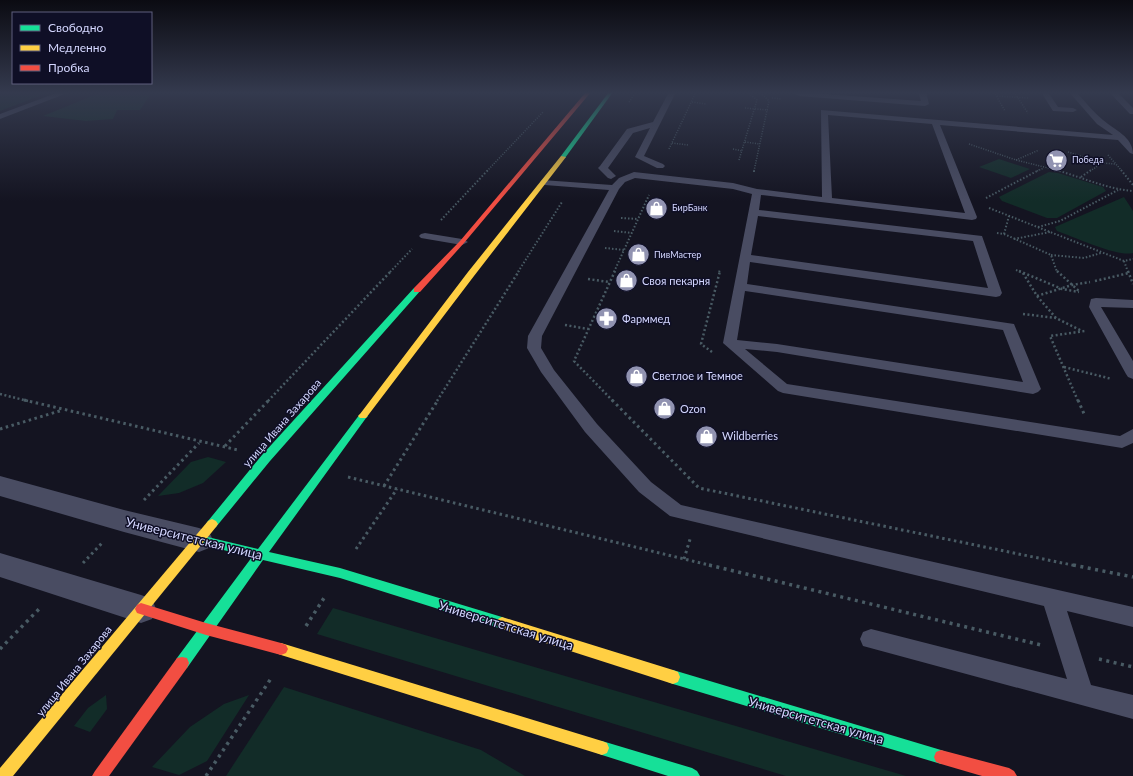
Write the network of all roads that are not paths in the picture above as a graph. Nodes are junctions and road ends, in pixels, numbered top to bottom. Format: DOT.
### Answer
graph roads {
  1 [pos="558,128"];
  2 [pos="584,128"];
  3 [pos="642,128"];
  4 [pos="653,128"];
  5 [pos="825,128"];
  6 [pos="937,128"];
  7 [pos="1010,128"];
  8 [pos="1109,128"];
  9 [pos="1122,138"];
  10 [pos="1133,151"];
  11 [pos="660,166"];
  12 [pos="614,178"];
  13 [pos="545,182"];
  14 [pos="757,192"];
  15 [pos="827,200"];
  16 [pos="753,212"];
  17 [pos="425,236"];
  18 [pos="462,242"];
  19 [pos="746,258"];
  20 [pos="741,287"];
  21 [pos="1133,304"];
  22 [pos="730,343"];
  23 [pos="1133,374"];
  24 [pos="1133,435"];
  25 [pos="0,486"];
  26 [pos="199,540"];
  27 [pos="260,555"];
  28 [pos="0,565"];
  29 [pos="1052,598"];
  30 [pos="141,609"];
  31 [pos="1133,617"];
  32 [pos="206,629"];
  33 [pos="871,639"];
  34 [pos="1083,694"];
  35 [pos="1133,707"];
  36 [pos="3,776"];
  37 [pos="100,776"];
  38 [pos="692,776"];
  39 [pos="1009,776"];
  1 -- 18 [label="main road, улица Ивана Захарова"];
  2 -- 13 [label="main road"];
  3 -- 12 [label="lane"];
  4 -- 11 [label="lane"];
  5 -- 15 [label="lane"];
  6 -- 15 [label="lane"];
  7 -- 9 [label="lane"];
  8 -- 9 [label="lane"];
  9 -- 10 [label="lane"];
  12 -- 13 [label="lane"];
  12 -- 14 [label="lane"];
  12 -- 29 [label="lane"];
  13 -- 27 [label="main road"];
  14 -- 15 [label="lane"];
  14 -- 16 [label="lane"];
  16 -- 19 [label="lane"];
  16 -- 19 [label="lane"];
  17 -- 18 [label="lane"];
  18 -- 26 [label="main road, улица Ивана Захарова"];
  19 -- 20 [label="lane"];
  20 -- 22 [label="lane"];
  20 -- 22 [label="lane"];
  21 -- 23 [label="lane"];
  22 -- 24 [label="lane"];
  25 -- 26 [label="street, Университетская улица"];
  26 -- 27 [label="main road, Университетская улица"];
  26 -- 30 [label="main road, улица Ивана Захарова"];
  27 -- 32 [label="main road"];
  27 -- 39 [label="main road, Университетская улица"];
  28 -- 30 [label="street"];
  29 -- 31 [label="lane"];
  29 -- 34 [label="lane"];
  30 -- 32 [label="main road"];
  30 -- 36 [label="main road, улица Ивана Захарова"];
  32 -- 37 [label="main road"];
  32 -- 38 [label="main road"];
  33 -- 34 [label="lane"];
  34 -- 35 [label="lane"];
}
